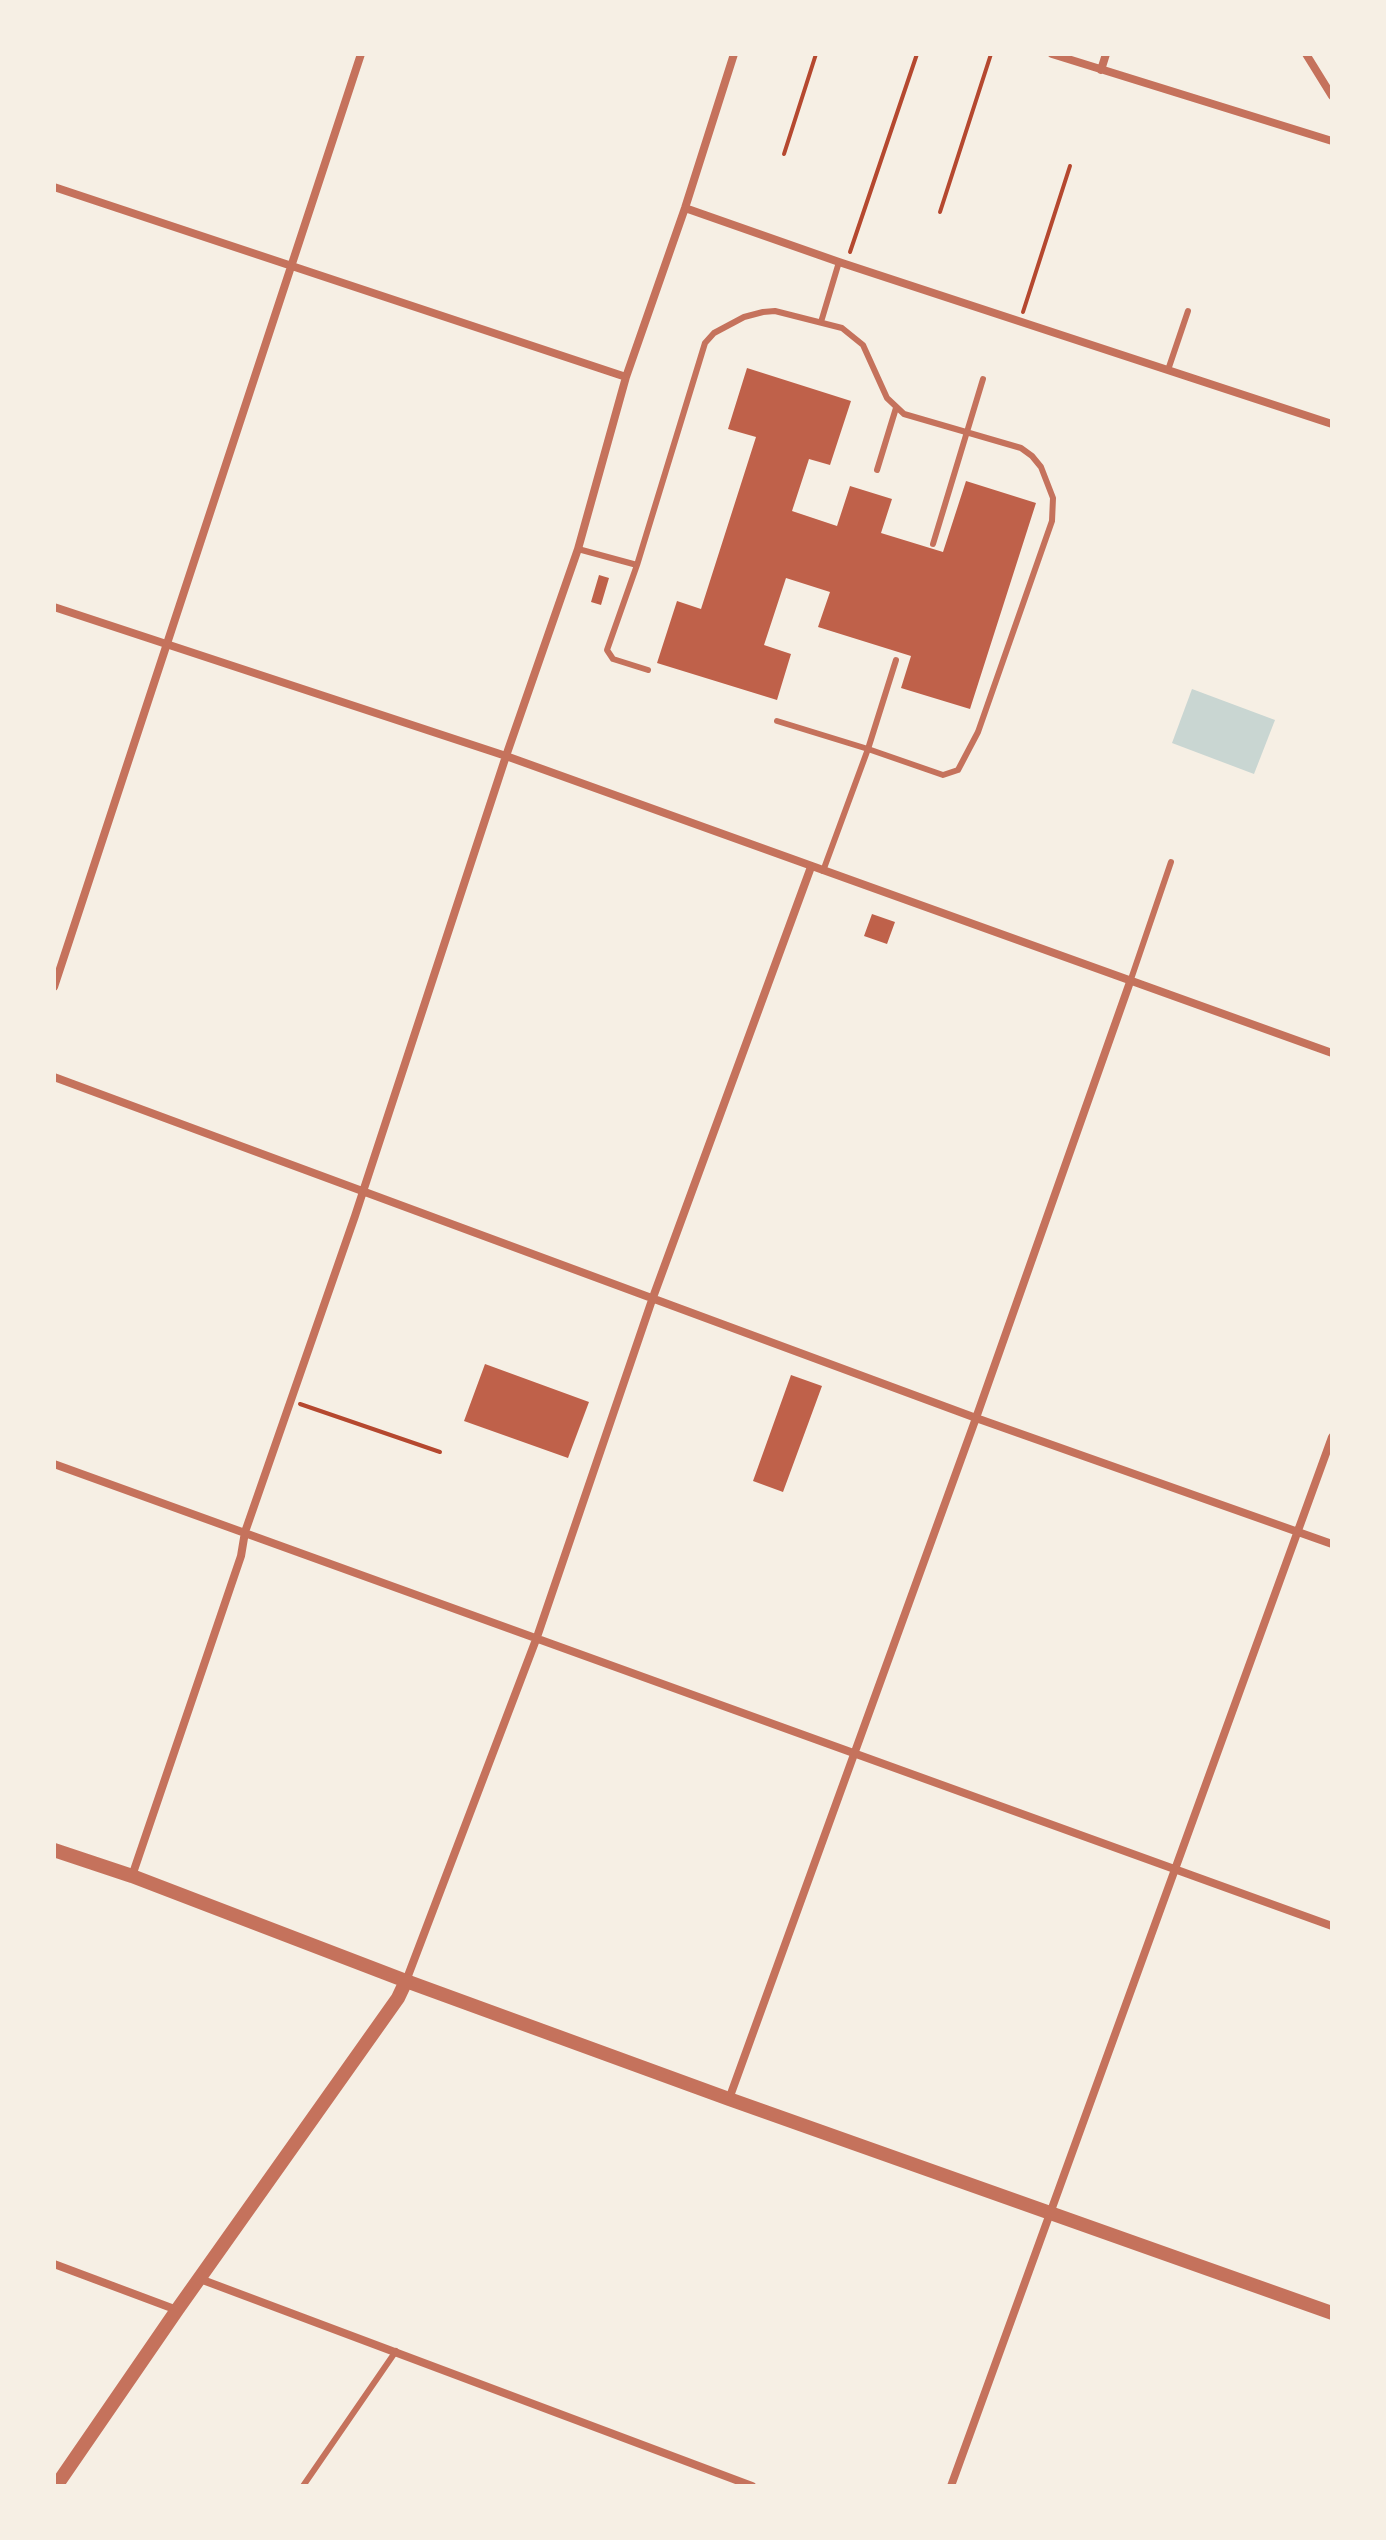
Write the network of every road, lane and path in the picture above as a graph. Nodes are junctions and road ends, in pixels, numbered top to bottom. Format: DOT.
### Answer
graph roads {
  1 [pos="361,54"];
  2 [pos="734,54"];
  3 [pos="816,54"];
  4 [pos="917,54"];
  5 [pos="991,54"];
  6 [pos="1052,54"];
  7 [pos="1106,54"];
  8 [pos="1306,54"];
  9 [pos="1101,70"];
  10 [pos="1332,96"];
  11 [pos="1332,141"];
  12 [pos="784,154"];
  13 [pos="1070,166"];
  14 [pos="54,187"];
  15 [pos="685,208"];
  16 [pos="940,212"];
  17 [pos="843,263"];
  18 [pos="291,267"];
  19 [pos="1188,311"];
  20 [pos="1020,321"];
  21 [pos="821,322"];
  22 [pos="1168,370"];
  23 [pos="626,377"];
  24 [pos="983,379"];
  25 [pos="896,408"];
  26 [pos="1332,424"];
  27 [pos="967,432"];
  28 [pos="877,470"];
  29 [pos="933,544"];
  30 [pos="578,549"];
  31 [pos="637,565"];
  32 [pos="54,607"];
  33 [pos="165,645"];
  34 [pos="896,660"];
  35 [pos="648,670"];
  36 [pos="777,721"];
  37 [pos="868,749"];
  38 [pos="506,756"];
  39 [pos="1171,862"];
  40 [pos="811,867"];
  41 [pos="823,871"];
  42 [pos="1130,982"];
  43 [pos="54,987"];
  44 [pos="1332,1053"];
  45 [pos="54,1077"];
  46 [pos="362,1190"];
  47 [pos="652,1300"];
  48 [pos="291,1401"];
  49 [pos="976,1418"];
  50 [pos="1332,1437"];
  51 [pos="440,1452"];
  52 [pos="54,1464"];
  53 [pos="245,1532"];
  54 [pos="1298,1532"];
  55 [pos="1332,1544"];
  56 [pos="537,1637"];
  57 [pos="855,1753"];
  58 [pos="54,1850"];
  59 [pos="1173,1869"];
  60 [pos="132,1876"];
  61 [pos="1332,1926"];
  62 [pos="406,1981"];
  63 [pos="729,2099"];
  64 [pos="1049,2214"];
  65 [pos="54,2264"];
  66 [pos="200,2279"];
  67 [pos="177,2310"];
  68 [pos="1332,2313"];
  69 [pos="396,2351"];
  70 [pos="56,2486"];
  71 [pos="303,2486"];
  72 [pos="752,2486"];
  73 [pos="951,2486"];
  1 -- 18 [label="street"];
  2 -- 15 [label="street"];
  3 -- 12 [label="path"];
  4 -- 17 [label="path"];
  5 -- 16 [label="path"];
  6 -- 9 [label="street"];
  7 -- 9 [label="street"];
  8 -- 10 [label="street"];
  9 -- 11 [label="street"];
  13 -- 20 [label="path"];
  14 -- 18 [label="street"];
  15 -- 17 [label="street"];
  15 -- 23 [label="street"];
  17 -- 20 [label="street"];
  17 -- 21 [label="lane"];
  18 -- 23 [label="street"];
  18 -- 33 [label="street"];
  19 -- 22 [label="lane"];
  20 -- 22 [label="street"];
  21 -- 25 [label="lane"];
  21 -- 31 [label="lane"];
  22 -- 26 [label="street"];
  23 -- 30 [label="street"];
  24 -- 27 [label="lane"];
  25 -- 27 [label="lane"];
  25 -- 28 [label="lane"];
  27 -- 29 [label="lane"];
  27 -- 37 [label="lane"];
  30 -- 31 [label="lane"];
  30 -- 38 [label="street"];
  31 -- 35 [label="lane"];
  32 -- 33 [label="street"];
  33 -- 38 [label="street"];
  33 -- 43 [label="street"];
  34 -- 37 [label="lane"];
  36 -- 37 [label="lane"];
  37 -- 41 [label="lane"];
  38 -- 40 [label="street"];
  38 -- 46 [label="street"];
  39 -- 42 [label="lane"];
  40 -- 41 [label="street"];
  40 -- 47 [label="street"];
  41 -- 42 [label="street"];
  42 -- 44 [label="street"];
  42 -- 49 [label="street"];
  45 -- 46 [label="street"];
  46 -- 47 [label="street"];
  46 -- 48 [label="street"];
  47 -- 49 [label="street"];
  47 -- 56 [label="street"];
  48 -- 51 [label="path"];
  48 -- 53 [label="street"];
  49 -- 54 [label="street"];
  49 -- 57 [label="street"];
  50 -- 54 [label="street"];
  52 -- 53 [label="street"];
  53 -- 56 [label="street"];
  53 -- 60 [label="street"];
  54 -- 55 [label="street"];
  54 -- 59 [label="street"];
  56 -- 57 [label="street"];
  56 -- 62 [label="street"];
  57 -- 59 [label="street"];
  57 -- 63 [label="street"];
  58 -- 60 [label="street"];
  59 -- 61 [label="street"];
  59 -- 64 [label="street"];
  60 -- 62 [label="street"];
  62 -- 63 [label="street"];
  62 -- 66 [label="street"];
  63 -- 64 [label="street"];
  64 -- 68 [label="street"];
  64 -- 73 [label="street"];
  65 -- 67 [label="street"];
  66 -- 67 [label="street"];
  66 -- 69 [label="street"];
  67 -- 70 [label="street"];
  69 -- 71 [label="lane"];
  69 -- 72 [label="street"];
}
